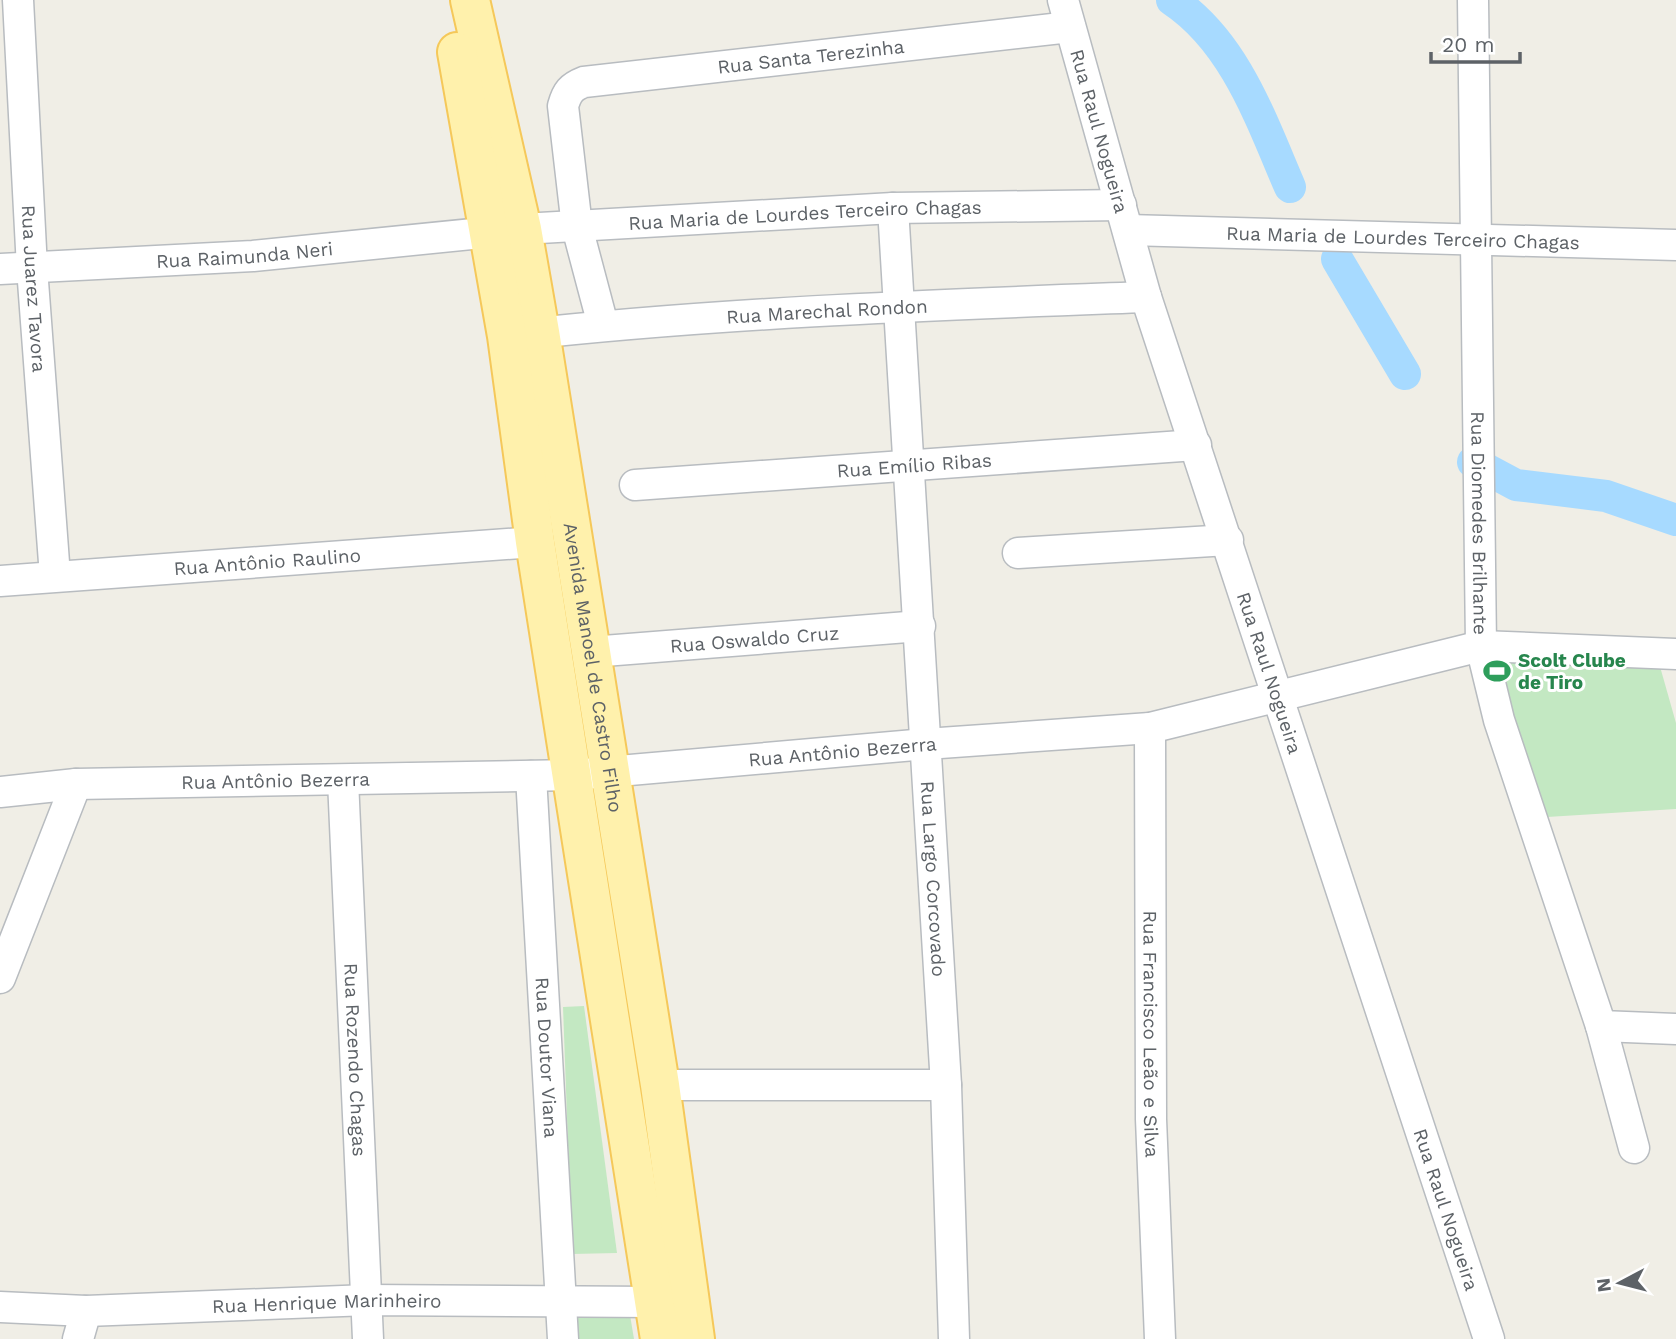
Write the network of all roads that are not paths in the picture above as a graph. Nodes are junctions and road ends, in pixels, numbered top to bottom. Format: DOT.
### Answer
graph roads {
  1 [pos="18,0"];
  2 [pos="445,0"];
  3 [pos="470,0"];
  4 [pos="1472,0"];
  5 [pos="1066,13"];
  6 [pos="893,208"];
  7 [pos="1125,217"];
  8 [pos="577,227"];
  9 [pos="506,231"];
  10 [pos="1475,239"];
  11 [pos="1676,244"];
  12 [pos="32,268"];
  13 [pos="0,270"];
  14 [pos="1146,297"];
  15 [pos="900,307"];
  16 [pos="603,325"];
  17 [pos="524,334"];
  18 [pos="1196,445"];
  19 [pos="911,468"];
  20 [pos="635,485"];
  21 [pos="1228,540"];
  22 [pos="535,542"];
  23 [pos="1018,553"];
  24 [pos="55,576"];
  25 [pos="0,580"];
  26 [pos="920,626"];
  27 [pos="1481,646"];
  28 [pos="591,652"];
  29 [pos="1676,654"];
  30 [pos="1277,699"];
  31 [pos="1150,728"];
  32 [pos="926,744"];
  33 [pos="611,770"];
  34 [pos="573,775"];
  35 [pos="531,776"];
  36 [pos="343,780"];
  37 [pos="76,784"];
  38 [pos="0,792"];
  39 [pos="0,978"];
  40 [pos="1601,1026"];
  41 [pos="1676,1029"];
  42 [pos="660,1085"];
  43 [pos="946,1085"];
  44 [pos="1634,1148"];
  45 [pos="368,1300"];
  46 [pos="653,1302"];
  47 [pos="562,1303"];
  48 [pos="0,1307"];
  49 [pos="86,1311"];
  50 [pos="78,1339"];
  51 [pos="368,1339"];
  52 [pos="563,1339"];
  53 [pos="660,1339"];
  54 [pos="695,1339"];
  55 [pos="954,1339"];
  56 [pos="1160,1339"];
  57 [pos="1489,1339"];
  1 -- 12 [label="street, Rua Juarez Tavora"];
  2 -- 9 [label="main road, Avenida Manoel de Castro Filho"];
  3 -- 9 [label="main road, Avenida Manoel de Castro Filho"];
  4 -- 10 [label="street, Rua Diomedes Brilhante"];
  5 -- 7 [label="street, Rua Raul Nogueira"];
  5 -- 8 [label="street, Rua Santa Terezinha"];
  6 -- 7 [label="street, Rua Maria de Lourdes Terceiro Chagas"];
  6 -- 8 [label="street, Rua Maria de Lourdes Terceiro Chagas"];
  6 -- 15 [label="street, Rua Largo Corcovado"];
  7 -- 10 [label="street, Rua Maria de Lourdes Terceiro Chagas"];
  7 -- 14 [label="street, Rua Raul Nogueira"];
  8 -- 9 [label="street, Rua Maria de Lourdes Terceiro Chagas"];
  8 -- 16 [label="street"];
  9 -- 12 [label="street, Rua Raimunda Neri"];
  9 -- 17 [label="main road, Avenida Manoel de Castro Filho"];
  10 -- 11 [label="street, Rua Maria de Lourdes Terceiro Chagas"];
  10 -- 27 [label="street, Rua Diomedes Brilhante"];
  12 -- 13 [label="street, Rua Raimunda Neri"];
  12 -- 24 [label="street, Rua Juarez Tavora"];
  14 -- 15 [label="street, Rua Marechal Rondon"];
  14 -- 18 [label="street, Rua Raul Nogueira"];
  15 -- 16 [label="street, Rua Marechal Rondon"];
  15 -- 19 [label="street, Rua Largo Corcovado"];
  16 -- 17 [label="street, Rua Marechal Rondon"];
  17 -- 22 [label="main road, Avenida Manoel de Castro Filho"];
  17 -- 28 [label="main road, Avenida Manoel de Castro Filho"];
  18 -- 19 [label="street, Rua Emílio Ribas"];
  18 -- 21 [label="street, Rua Raul Nogueira"];
  19 -- 20 [label="street, Rua Emílio Ribas"];
  19 -- 26 [label="street, Rua Largo Corcovado"];
  21 -- 23 [label="street"];
  21 -- 30 [label="street, Rua Raul Nogueira"];
  22 -- 24 [label="street, Rua Antônio Raulino"];
  22 -- 34 [label="main road, Avenida Manoel de Castro Filho"];
  24 -- 25 [label="street, Rua Antônio Raulino"];
  26 -- 28 [label="street, Rua Oswaldo Cruz"];
  26 -- 32 [label="street, Rua Largo Corcovado"];
  27 -- 29 [label="street, Rua Antônio Bezerra"];
  27 -- 30 [label="street, Rua Antônio Bezerra"];
  27 -- 40 [label="street, Rua Diomedes Brilhante"];
  28 -- 33 [label="main road, Avenida Manoel de Castro Filho"];
  30 -- 31 [label="street, Rua Antônio Bezerra"];
  30 -- 57 [label="street, Rua Raul Nogueira"];
  31 -- 32 [label="street, Rua Antônio Bezerra"];
  31 -- 56 [label="street, Rua Francisco Leão e Silva"];
  32 -- 33 [label="street, Rua Antônio Bezerra"];
  32 -- 43 [label="street, Rua Largo Corcovado"];
  33 -- 34 [label="street, Rua Antônio Bezerra"];
  33 -- 42 [label="main road, Avenida Manoel de Castro Filho"];
  34 -- 35 [label="street, Rua Antônio Bezerra"];
  34 -- 46 [label="main road, Avenida Manoel de Castro Filho"];
  35 -- 36 [label="street, Rua Antônio Bezerra"];
  35 -- 47 [label="street, Rua Doutor Viana"];
  36 -- 37 [label="street, Rua Antônio Bezerra"];
  36 -- 45 [label="street, Rua Rozendo Chagas"];
  37 -- 38 [label="street, Rua Antônio Bezerra"];
  37 -- 39 [label="street"];
  40 -- 41 [label="street"];
  40 -- 44 [label="street, Rua Diomedes Brilhante"];
  42 -- 43 [label="street"];
  42 -- 54 [label="main road, Avenida Manoel de Castro Filho"];
  43 -- 55 [label="street, Rua Largo Corcovado"];
  45 -- 47 [label="street, Rua Henrique Marinheiro"];
  45 -- 49 [label="street, Rua Henrique Marinheiro"];
  45 -- 51 [label="street, Rua Rozendo Chagas"];
  46 -- 47 [label="street, Rua Henrique Marinheiro"];
  46 -- 53 [label="main road, Avenida Manoel de Castro Filho"];
  47 -- 52 [label="street, Rua Doutor Viana"];
  48 -- 49 [label="street, Rua Henrique Marinheiro"];
  49 -- 50 [label="street"];
}
